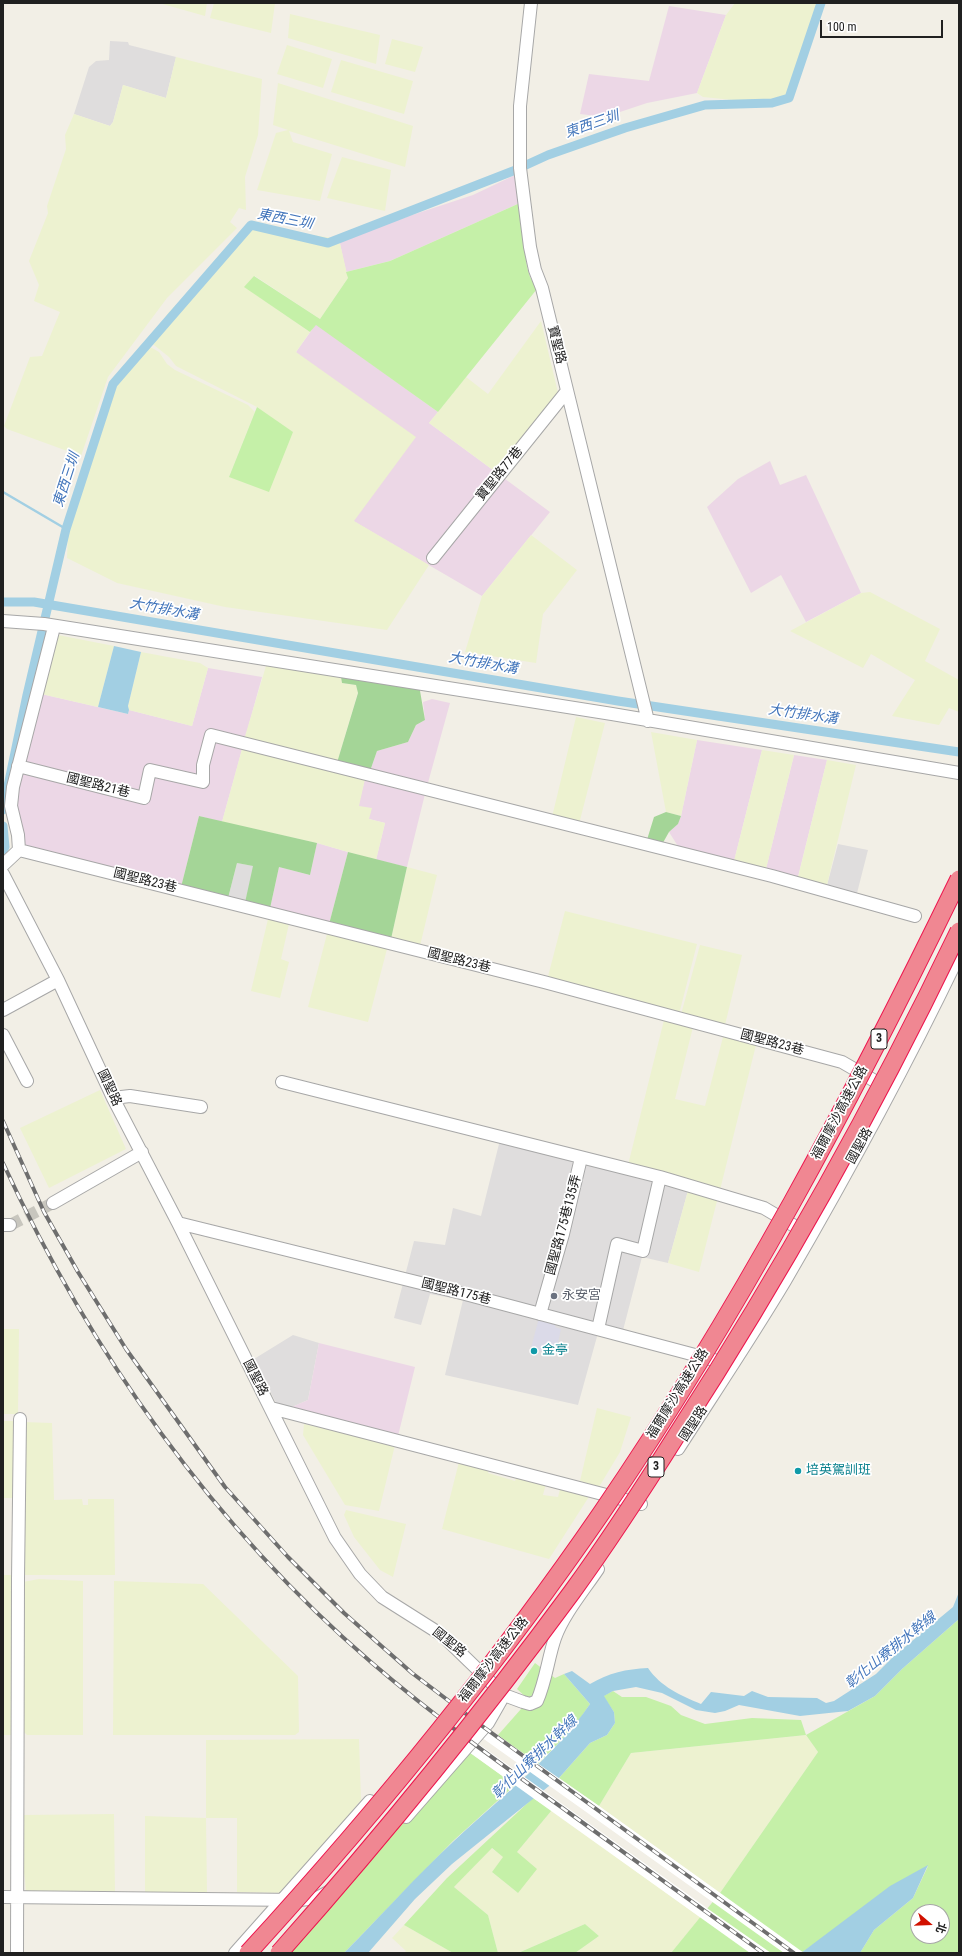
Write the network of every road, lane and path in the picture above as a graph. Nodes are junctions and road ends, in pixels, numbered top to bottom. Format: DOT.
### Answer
graph roads {
  1 [pos="531,3"];
  2 [pos="567,391"];
  3 [pos="433,558"];
  4 [pos="3,621"];
  5 [pos="54,627"];
  6 [pos="648,721"];
  7 [pos="18,766"];
  8 [pos="959,773"];
  9 [pos="18,850"];
  10 [pos="3,865"];
  11 [pos="3,874"];
  12 [pos="959,879"];
  13 [pos="915,916"];
  14 [pos="959,931"];
  15 [pos="959,955"];
  16 [pos="58,980"];
  17 [pos="3,1010"];
  18 [pos="3,1035"];
  19 [pos="27,1081"];
  20 [pos="282,1082"];
  21 [pos="892,1090"];
  22 [pos="113,1098"];
  23 [pos="201,1107"];
  24 [pos="142,1152"];
  25 [pos="581,1158"];
  26 [pos="660,1177"];
  27 [pos="54,1203"];
  28 [pos="178,1223"];
  29 [pos="811,1235"];
  30 [pos="540,1314"];
  31 [pos="598,1328"];
  32 [pos="732,1365"];
  33 [pos="271,1408"];
  34 [pos="20,1419"];
  35 [pos="642,1504"];
  36 [pos="504,1695"];
  37 [pos="370,1801"];
  38 [pos="3,1897"];
  39 [pos="17,1897"];
  40 [pos="284,1899"];
  41 [pos="17,1953"];
  42 [pos="235,1953"];
  43 [pos="248,1953"];
  44 [pos="279,1953"];
  1 -- 2 [label="street, 寶聖路"];
  2 -- 3 [label="street, 寶聖路77巷"];
  2 -- 6 [label="street, 寶聖路"];
  4 -- 5 [label="street"];
  5 -- 6 [label="street"];
  5 -- 7 [label="street"];
  6 -- 8 [label="street"];
  7 -- 9 [label="street"];
  7 -- 13 [label="street, 國聖路21巷"];
  9 -- 10 [label="street"];
  9 -- 21 [label="street, 國聖路23巷"];
  11 -- 16 [label="street, 國聖路"];
  12 -- 43 [label="highway, 福爾摩沙高速公路 / 3, bridge"];
  14 -- 44 [label="highway, 福爾摩沙高速公路 / 3, bridge"];
  15 -- 21 [label="street, 國聖路"];
  16 -- 17 [label="street"];
  16 -- 22 [label="street, 國聖路"];
  18 -- 19 [label="street"];
  20 -- 25 [label="street"];
  21 -- 29 [label="street, 國聖路"];
  22 -- 23 [label="street"];
  22 -- 24 [label="street, 國聖路"];
  24 -- 27 [label="street"];
  24 -- 28 [label="street, 國聖路"];
  25 -- 26 [label="street"];
  25 -- 30 [label="street, 國聖路175巷135弄"];
  26 -- 29 [label="street"];
  26 -- 31 [label="street"];
  28 -- 30 [label="street, 國聖路175巷"];
  28 -- 33 [label="street, 國聖路"];
  29 -- 32 [label="street, 國聖路"];
  30 -- 31 [label="street, 國聖路175巷"];
  31 -- 32 [label="street, 國聖路175巷"];
  32 -- 35 [label="street, 國聖路"];
  33 -- 35 [label="street"];
  33 -- 36 [label="street, 國聖路"];
  34 -- 39 [label="street"];
  35 -- 36 [label="street, 國聖路"];
  36 -- 40 [label="street"];
  37 -- 40 [label="street"];
  38 -- 39 [label="street"];
  39 -- 40 [label="street"];
  39 -- 41 [label="street"];
  40 -- 42 [label="street"];
}
